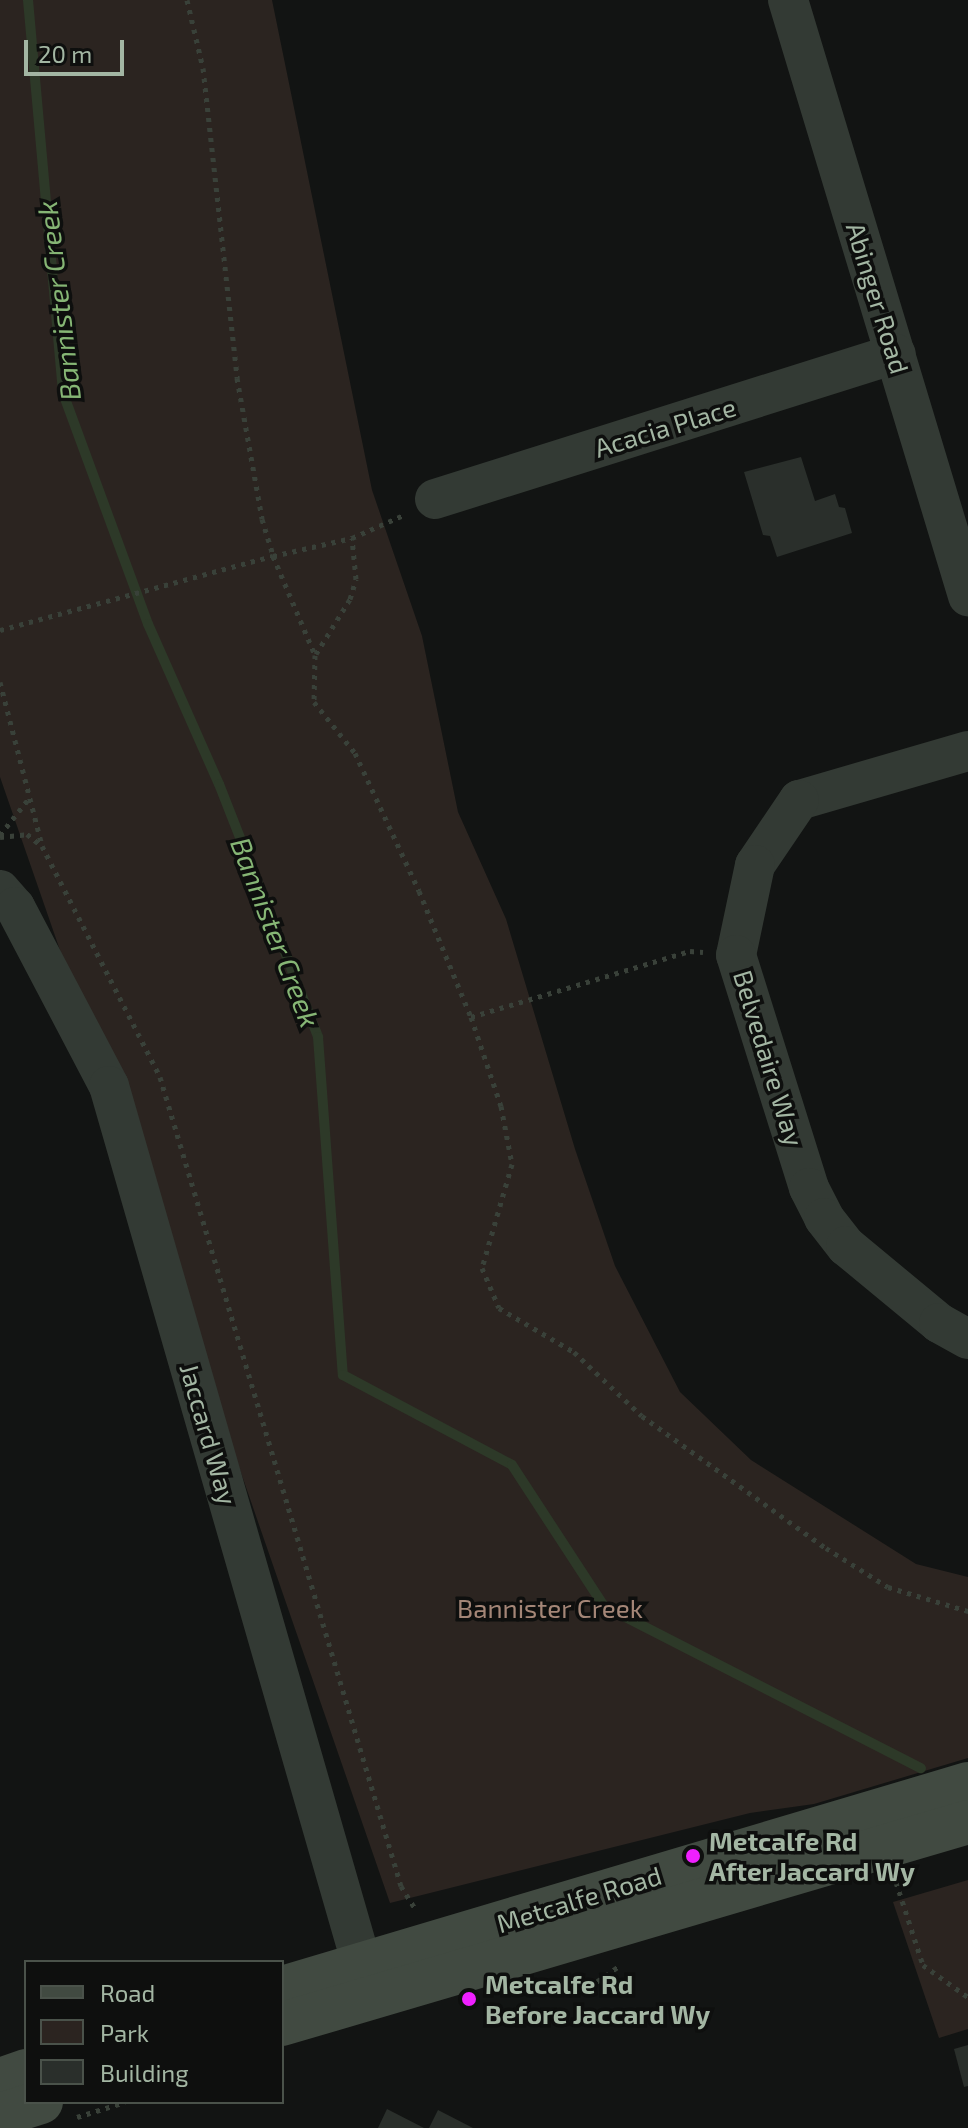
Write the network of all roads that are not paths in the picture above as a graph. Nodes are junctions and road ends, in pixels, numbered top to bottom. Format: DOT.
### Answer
graph roads {
  1 [pos="788,0"];
  2 [pos="896,354"];
  3 [pos="435,499"];
  4 [pos="968,596"];
  5 [pos="968,751"];
  6 [pos="0,890"];
  7 [pos="968,1339"];
  8 [pos="968,1784"];
  9 [pos="968,1822"];
  10 [pos="367,1981"];
  11 [pos="284,1988"];
  12 [pos="284,2023"];
  13 [pos="24,2072"];
  14 [pos="0,2080"];
  15 [pos="56,2111"];
  16 [pos="0,2115"];
  1 -- 2 [label="street, Abinger Road"];
  2 -- 3 [label="street, Acacia Place"];
  2 -- 4 [label="street, Abinger Road"];
  5 -- 7 [label="street, Belvedaire Way"];
  6 -- 10 [label="street, Jaccard Way"];
  8 -- 10 [label="main road, Metcalfe Road"];
  9 -- 10 [label="main road, Metcalfe Road"];
  10 -- 11 [label="main road, Metcalfe Road"];
  10 -- 12 [label="main road, Metcalfe Road"];
  13 -- 14 [label="main road"];
  15 -- 16 [label="main road"];
}
